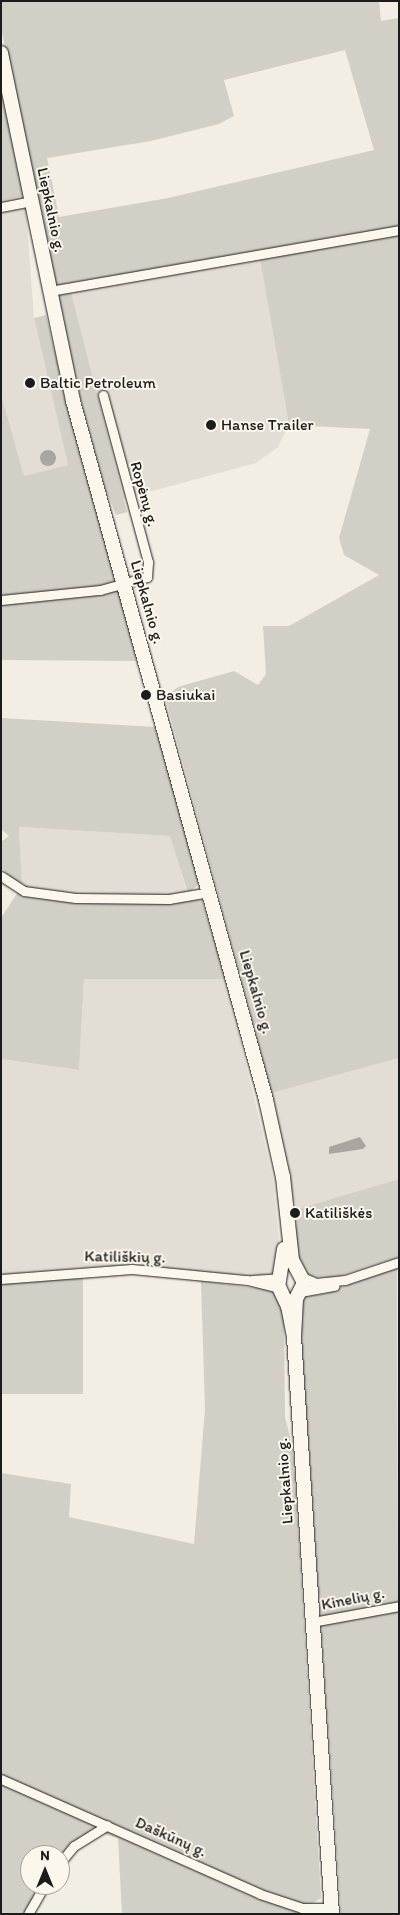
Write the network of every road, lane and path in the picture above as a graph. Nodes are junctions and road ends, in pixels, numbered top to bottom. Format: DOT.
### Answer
graph roads {
  1 [pos="1,53"];
  2 [pos="31,201"];
  3 [pos="1,207"];
  4 [pos="399,230"];
  5 [pos="50,291"];
  6 [pos="103,396"];
  7 [pos="124,586"];
  8 [pos="1,600"];
  9 [pos="1,876"];
  10 [pos="210,892"];
  11 [pos="399,1262"];
  12 [pos="1,1279"];
  13 [pos="345,1280"];
  14 [pos="290,1284"];
  15 [pos="399,1606"];
  16 [pos="312,1622"];
  17 [pos="1,1779"];
  18 [pos="107,1825"];
  19 [pos="70,1851"];
  20 [pos="39,1895"];
  21 [pos="332,1911"];
  22 [pos="28,1914"];
  1 -- 2 [label="highway, Liepkalnio g."];
  2 -- 3 [label="street"];
  2 -- 5 [label="highway, Liepkalnio g."];
  4 -- 5 [label="street"];
  5 -- 7 [label="highway, Liepkalnio g."];
  6 -- 7 [label="street, Ropėnų g."];
  7 -- 8 [label="street"];
  7 -- 10 [label="highway, Liepkalnio g."];
  9 -- 10 [label="street"];
  10 -- 14 [label="highway, Liepkalnio g."];
  11 -- 13 [label="street, Katiliškių g."];
  12 -- 14 [label="street, Katiliškių g."];
  13 -- 14 [label="street, Katiliškių g."];
  13 -- 14 [label="street, Katiliškių g."];
  14 -- 16 [label="highway, Liepkalnio g."];
  15 -- 16 [label="street, Kinelių g."];
  16 -- 21 [label="highway, Liepkalnio g."];
  17 -- 18 [label="street, Daškūnų g."];
  18 -- 19 [label="street"];
  18 -- 21 [label="street, Daškūnų g."];
  20 -- 22 [label="street"];
}
